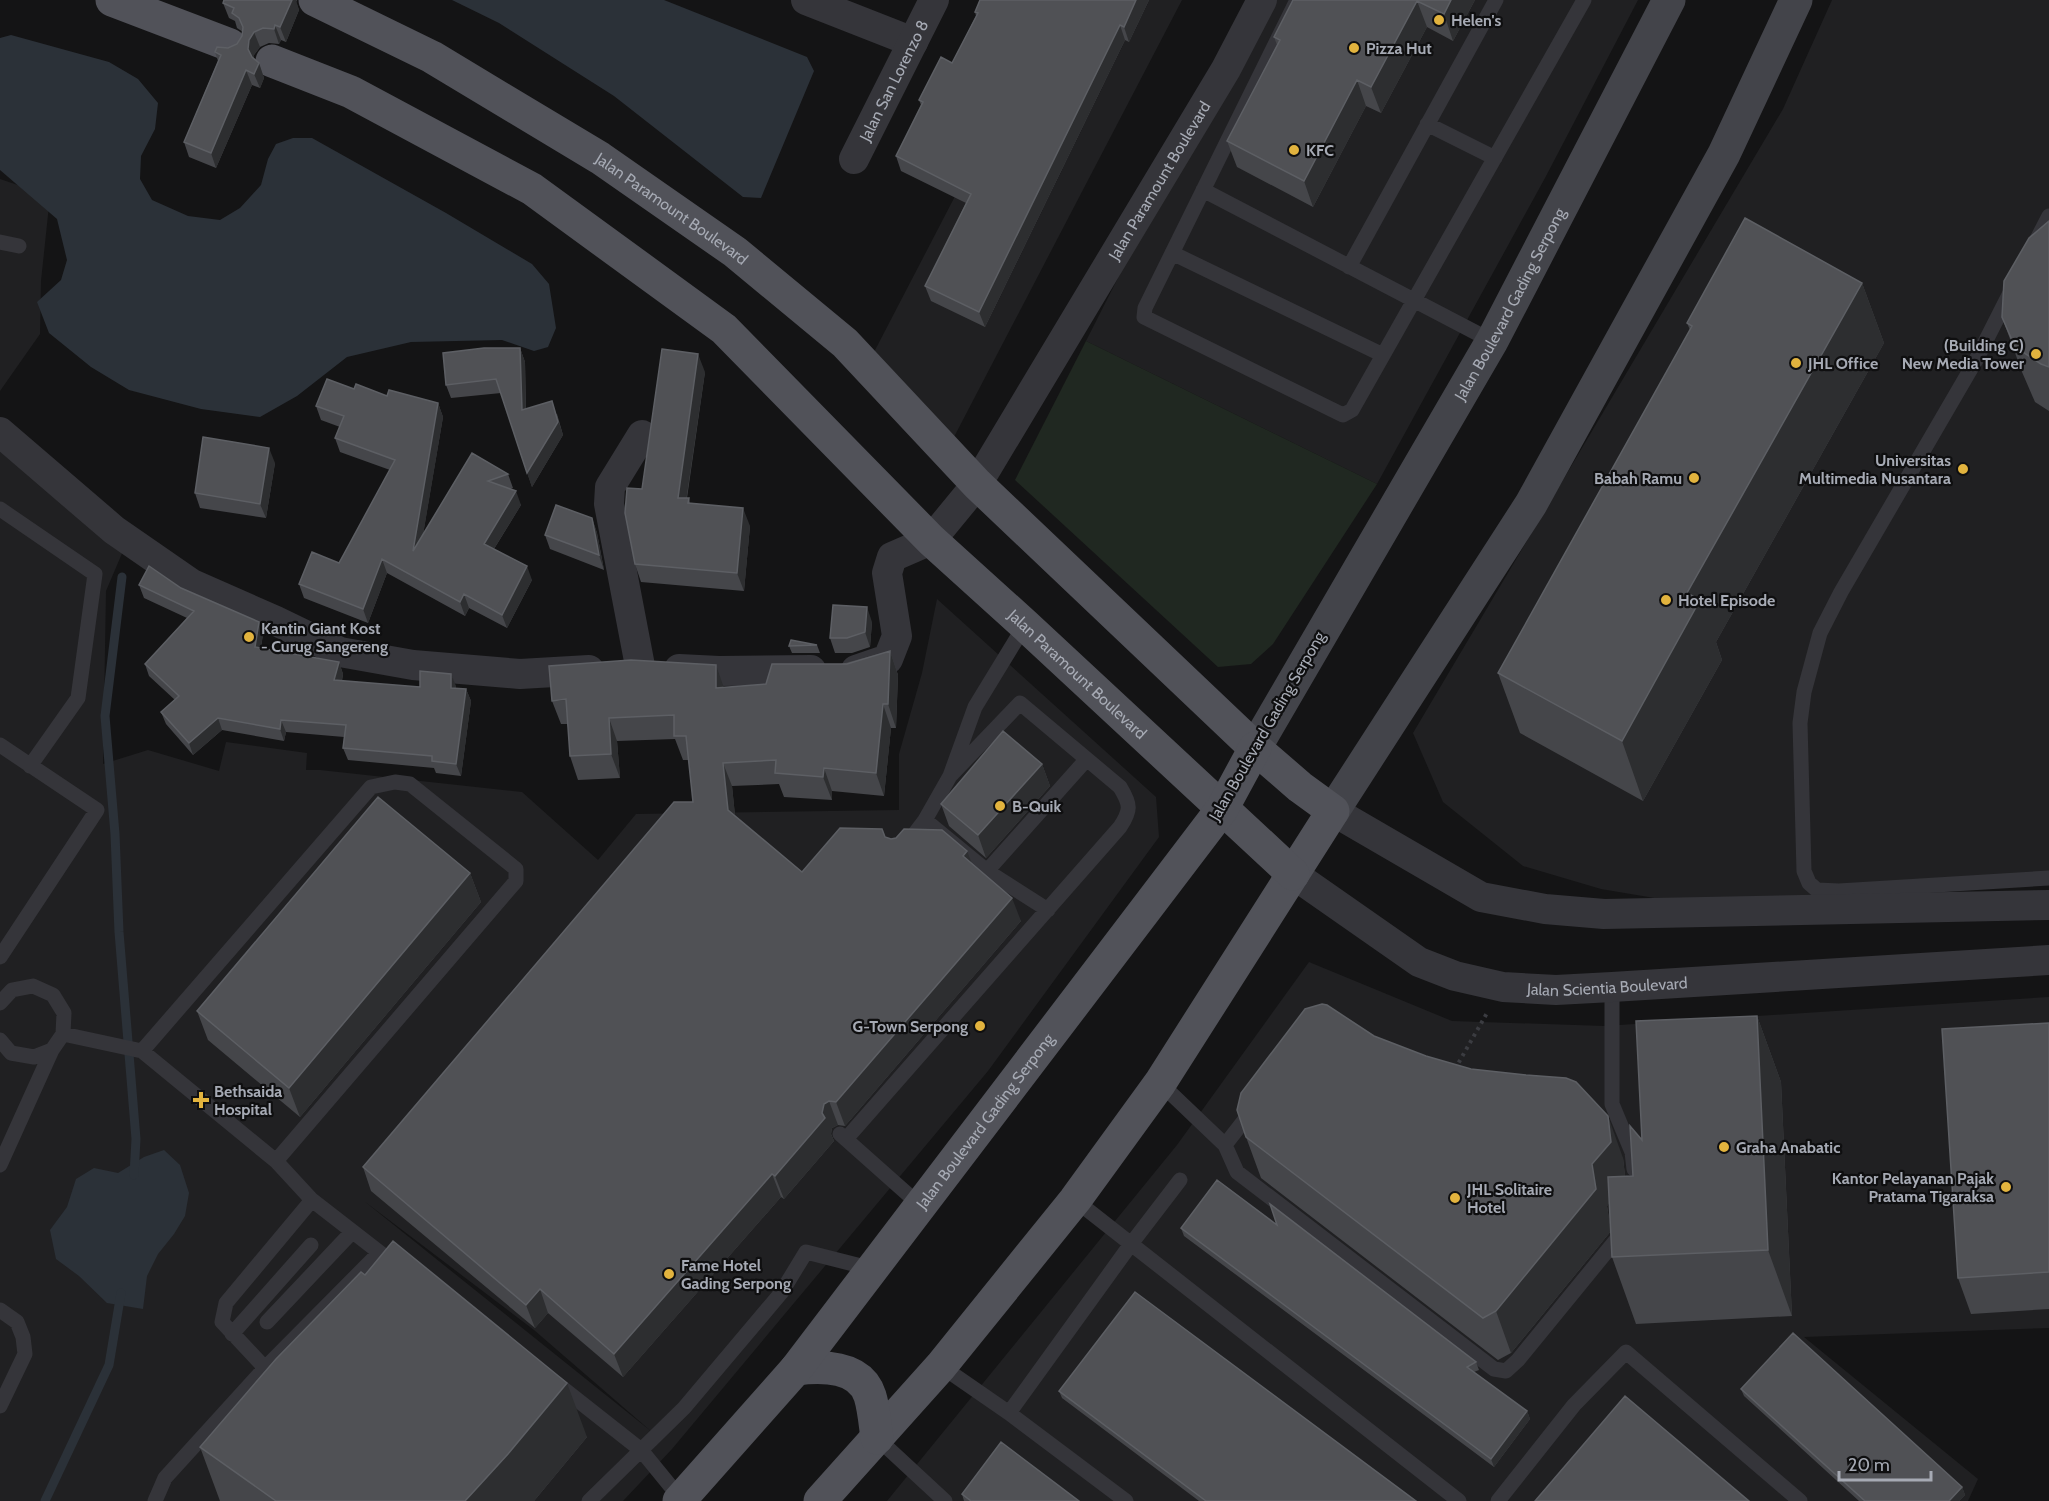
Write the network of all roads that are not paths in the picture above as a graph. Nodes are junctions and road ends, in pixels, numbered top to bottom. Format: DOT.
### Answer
graph roads {
  1 [pos="112,0"];
  2 [pos="315,0"];
  3 [pos="806,0"];
  4 [pos="934,0"];
  5 [pos="1262,0"];
  6 [pos="1297,0"];
  7 [pos="1496,0"];
  8 [pos="1584,0"];
  9 [pos="1669,0"];
  10 [pos="1685,0"];
  11 [pos="1796,0"];
  12 [pos="913,42"];
  13 [pos="230,45"];
  14 [pos="272,61"];
  15 [pos="1635,66"];
  16 [pos="1427,124"];
  17 [pos="1495,158"];
  18 [pos="854,159"];
  19 [pos="1203,190"];
  20 [pos="2049,216"];
  21 [pos="0,242"];
  22 [pos="19,246"];
  23 [pos="1172,253"];
  24 [pos="2028,257"];
  25 [pos="1349,267"];
  26 [pos="2018,278"];
  27 [pos="1413,301"];
  28 [pos="1491,341"];
  29 [pos="1383,355"];
  30 [pos="0,432"];
  31 [pos="642,435"];
  32 [pos="977,484"];
  33 [pos="0,509"];
  34 [pos="931,540"];
  35 [pos="1026,625"];
  36 [pos="640,666"];
  37 [pos="0,745"];
  38 [pos="1256,748"];
  39 [pos="1086,760"];
  40 [pos="30,765"];
  41 [pos="950,776"];
  42 [pos="1222,809"];
  43 [pos="1333,811"];
  44 [pos="925,820"];
  45 [pos="1365,829"];
  46 [pos="900,853"];
  47 [pos="987,871"];
  48 [pos="2049,878"];
  49 [pos="1306,883"];
  50 [pos="2049,905"];
  51 [pos="1048,910"];
  52 [pos="0,957"];
  53 [pos="2049,960"];
  54 [pos="1612,987"];
  55 [pos="2,999"];
  56 [pos="63,1034"];
  57 [pos="0,1040"];
  58 [pos="52,1050"];
  59 [pos="142,1052"];
  60 [pos="1160,1083"];
  61 [pos="1259,1101"];
  62 [pos="1225,1146"];
  63 [pos="276,1161"];
  64 [pos="0,1166"];
  65 [pos="1180,1180"];
  66 [pos="1636,1182"];
  67 [pos="312,1200"];
  68 [pos="1075,1200"];
  69 [pos="921,1206"];
  70 [pos="1629,1214"];
  71 [pos="352,1232"];
  72 [pos="1131,1244"];
  73 [pos="310,1245"];
  74 [pos="379,1253"];
  75 [pos="873,1269"];
  76 [pos="408,1274"];
  77 [pos="0,1310"];
  78 [pos="267,1322"];
  79 [pos="232,1334"];
  80 [pos="941,1366"];
  81 [pos="265,1368"];
  82 [pos="796,1369"];
  83 [pos="542,1372"];
  84 [pos="0,1406"];
  85 [pos="1009,1413"];
  86 [pos="877,1438"];
  87 [pos="641,1450"];
  88 [pos="680,1500"];
  89 [pos="155,1501"];
  90 [pos="589,1501"];
  91 [pos="820,1501"];
  92 [pos="945,1501"];
  93 [pos="1126,1501"];
  94 [pos="1459,1501"];
  95 [pos="1498,1501"];
  96 [pos="1800,1501"];
  1 -- 13 [label="main road"];
  2 -- 32 [label="main road, Jalan Paramount Boulevard"];
  3 -- 12 [label="street"];
  4 -- 12 [label="street, Jalan San Lorenzo 8"];
  5 -- 32 [label="street, Jalan Paramount Boulevard"];
  6 -- 19 [label="lane"];
  7 -- 16 [label="lane"];
  8 -- 17 [label="lane"];
  9 -- 15 [label="main road, Jalan Boulevard Gading Serpong"];
  10 -- 15 [label="main road"];
  11 -- 43 [label="main road"];
  12 -- 18 [label="street, Jalan San Lorenzo 8"];
  14 -- 34 [label="main road, Jalan Paramount Boulevard"];
  15 -- 28 [label="main road, Jalan Boulevard Gading Serpong"];
  16 -- 17 [label="lane"];
  16 -- 25 [label="lane"];
  17 -- 27 [label="lane"];
  19 -- 23 [label="lane"];
  19 -- 25 [label="lane"];
  20 -- 24 [label="lane"];
  21 -- 22 [label="lane"];
  23 -- 29 [label="lane"];
  23 -- 29 [label="lane"];
  25 -- 27 [label="lane"];
  26 -- 48 [label="lane"];
  27 -- 28 [label="lane"];
  27 -- 29 [label="lane"];
  28 -- 38 [label="main road, Jalan Boulevard Gading Serpong"];
  30 -- 36 [label="street"];
  31 -- 36 [label="street"];
  32 -- 34 [label="street, Jalan Paramount Boulevard"];
  32 -- 38 [label="main road, Jalan Paramount Boulevard"];
  33 -- 40 [label="lane"];
  34 -- 35 [label="main road, Jalan Paramount Boulevard"];
  34 -- 36 [label="street"];
  35 -- 41 [label="lane"];
  35 -- 42 [label="main road, Jalan Paramount Boulevard"];
  37 -- 40 [label="lane"];
  38 -- 42 [label="main road, Jalan Boulevard Gading Serpong"];
  38 -- 43 [label="main road"];
  39 -- 41 [label="lane"];
  39 -- 47 [label="lane"];
  39 -- 51 [label="lane"];
  40 -- 52 [label="lane"];
  41 -- 44 [label="lane"];
  42 -- 49 [label="main road, Jalan Scientia Boulevard"];
  42 -- 69 [label="main road, Jalan Boulevard Gading Serpong"];
  43 -- 45 [label="street"];
  43 -- 49 [label="main road"];
  44 -- 46 [label="lane"];
  44 -- 47 [label="lane"];
  45 -- 49 [label="street"];
  45 -- 50 [label="street"];
  47 -- 51 [label="lane"];
  49 -- 54 [label="street, Jalan Scientia Boulevard"];
  49 -- 60 [label="main road"];
  51 -- 69 [label="lane"];
  53 -- 54 [label="street, Jalan Scientia Boulevard"];
  54 -- 66 [label="lane"];
  55 -- 56 [label="lane"];
  56 -- 58 [label="lane"];
  56 -- 59 [label="lane"];
  57 -- 58 [label="lane"];
  58 -- 64 [label="lane"];
  59 -- 63 [label="lane"];
  59 -- 63 [label="lane"];
  60 -- 62 [label="lane"];
  60 -- 68 [label="main road"];
  61 -- 62 [label="lane"];
  62 -- 70 [label="lane"];
  63 -- 67 [label="lane"];
  65 -- 72 [label="lane"];
  67 -- 71 [label="lane"];
  67 -- 79 [label="lane"];
  68 -- 72 [label="lane"];
  68 -- 80 [label="main road"];
  69 -- 75 [label="main road, Jalan Boulevard Gading Serpong"];
  71 -- 74 [label="lane"];
  71 -- 78 [label="lane"];
  72 -- 85 [label="lane"];
  72 -- 94 [label="lane"];
  73 -- 79 [label="lane"];
  74 -- 76 [label="lane"];
  74 -- 81 [label="lane"];
  75 -- 82 [label="main road, Jalan Boulevard Gading Serpong"];
  75 -- 87 [label="lane"];
  77 -- 84 [label="lane"];
  79 -- 81 [label="lane"];
  80 -- 85 [label="lane"];
  80 -- 86 [label="main road"];
  81 -- 89 [label="lane"];
  82 -- 86 [label="main road"];
  82 -- 88 [label="main road, Jalan Boulevard Gading Serpong"];
  83 -- 87 [label="lane"];
  85 -- 93 [label="lane"];
  86 -- 91 [label="main road"];
  86 -- 92 [label="lane"];
  87 -- 88 [label="lane"];
  87 -- 90 [label="lane"];
  95 -- 96 [label="lane"];
}
